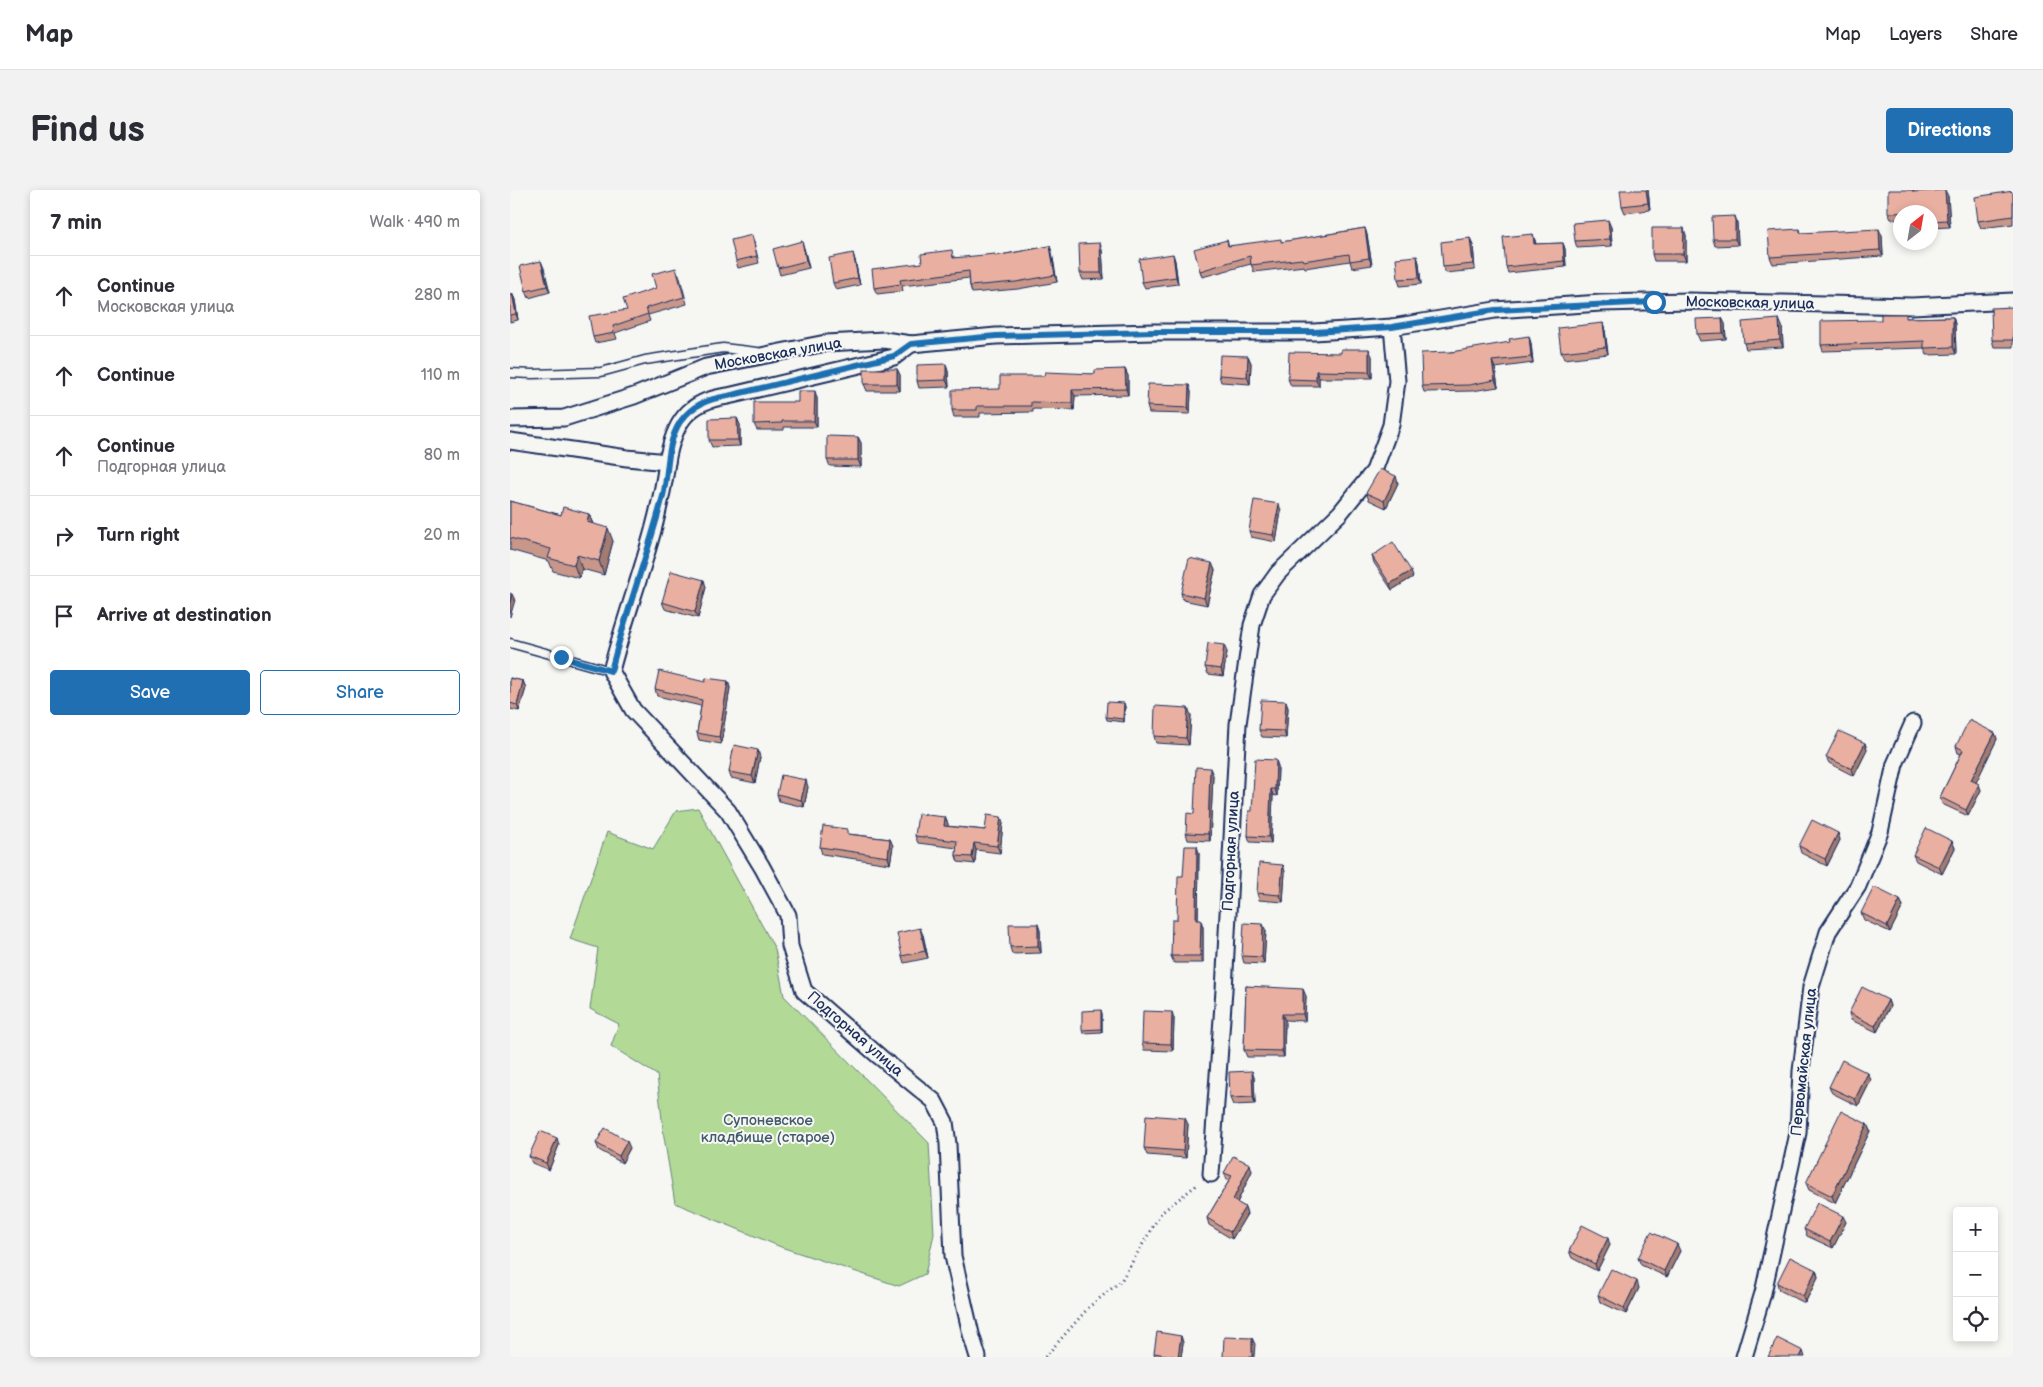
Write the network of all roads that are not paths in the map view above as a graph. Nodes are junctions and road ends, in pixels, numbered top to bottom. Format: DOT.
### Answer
graph roads {
  1 [pos="2013,301"];
  2 [pos="1392,327"];
  3 [pos="911,344"];
  4 [pos="773,354"];
  5 [pos="510,372"];
  6 [pos="510,419"];
  7 [pos="510,441"];
  8 [pos="667,462"];
  9 [pos="510,643"];
  10 [pos="611,671"];
  11 [pos="1914,723"];
  12 [pos="1211,1174"];
  13 [pos="978,1357"];
  14 [pos="1744,1357"];
  1 -- 2 [label="street, Московская улица"];
  2 -- 3 [label="street, Московская улица"];
  2 -- 12 [label="street, Подгорная улица"];
  3 -- 4 [label="street, Московская улица"];
  3 -- 8 [label="street"];
  4 -- 5 [label="lane"];
  4 -- 6 [label="street, Московская улица"];
  7 -- 8 [label="street"];
  8 -- 10 [label="street"];
  9 -- 10 [label="lane"];
  10 -- 13 [label="street, Подгорная улица"];
  11 -- 14 [label="street, Первомайская улица"];
}
